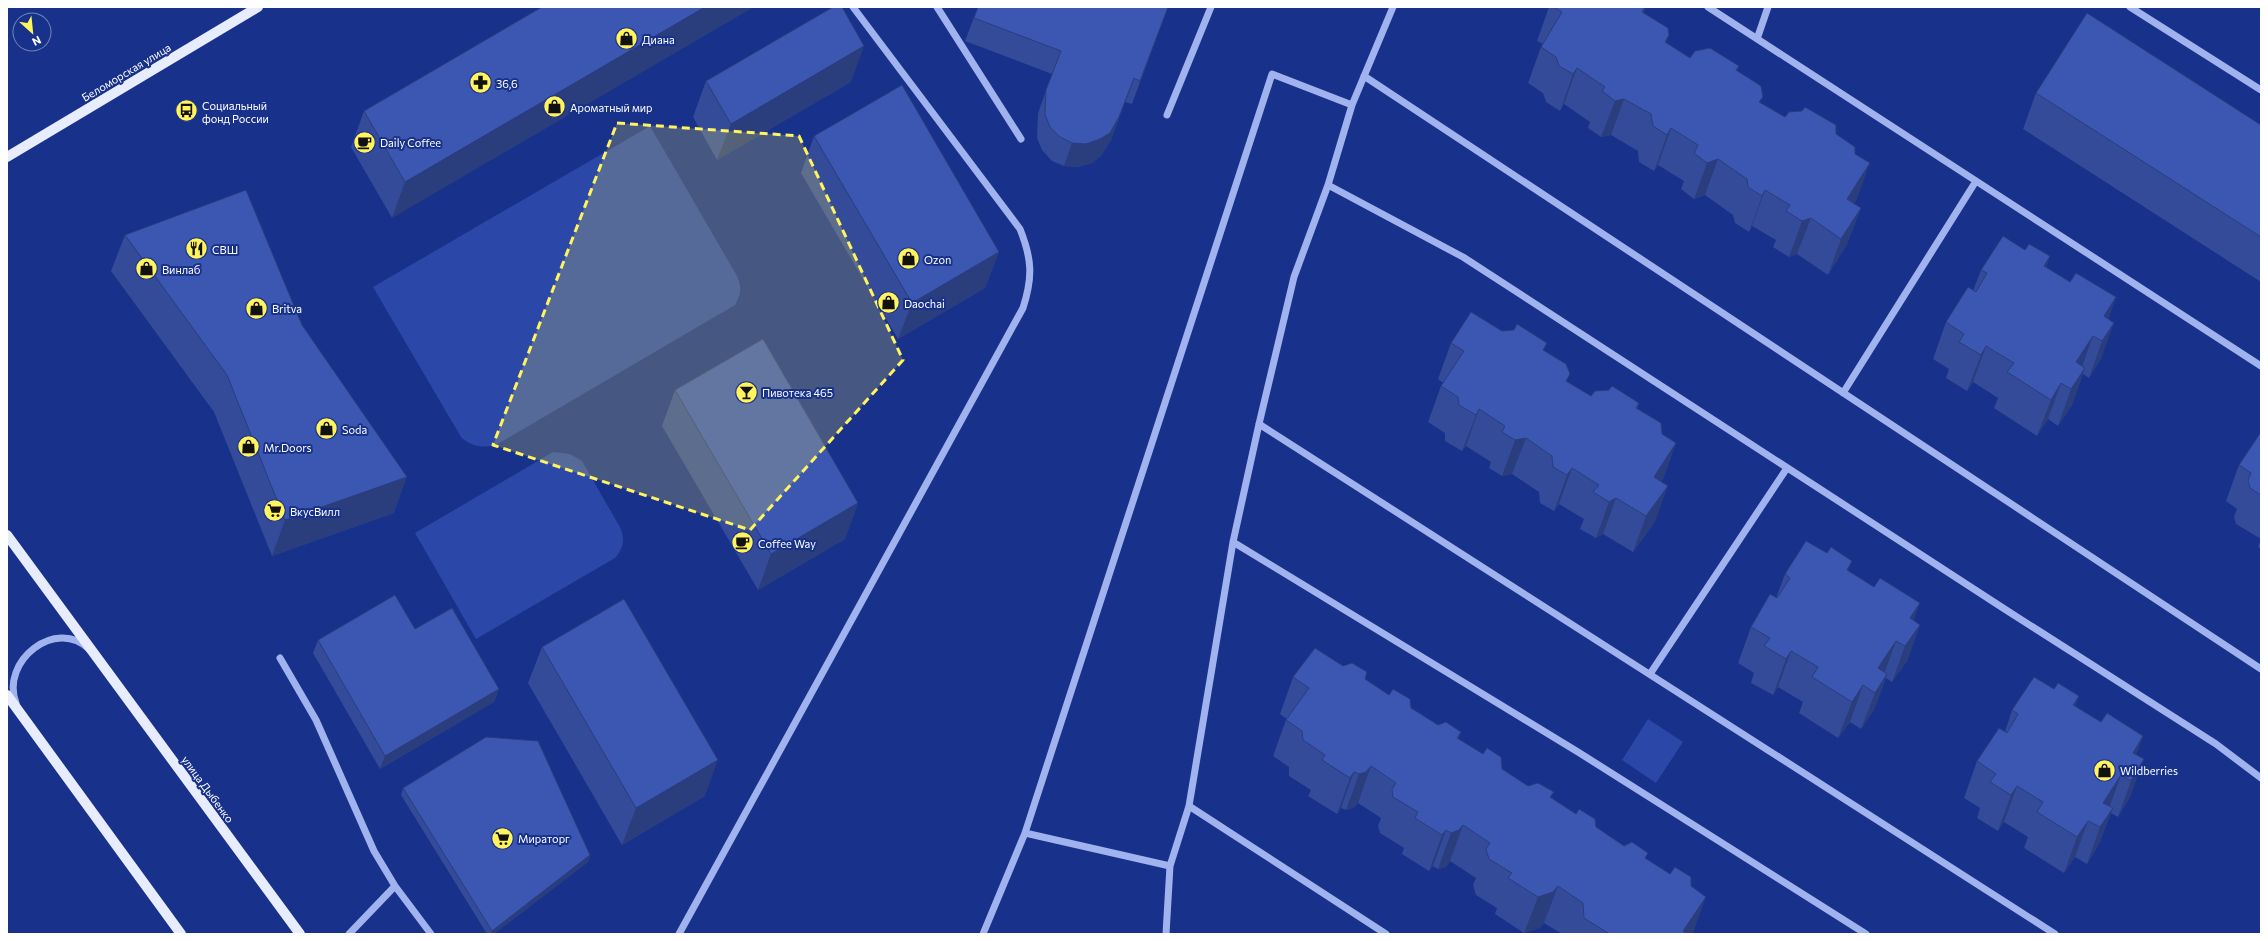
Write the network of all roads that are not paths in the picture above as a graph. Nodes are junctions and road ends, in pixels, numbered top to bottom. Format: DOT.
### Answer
graph roads {
  1 [pos="258,7"];
  2 [pos="853,7"];
  3 [pos="937,7"];
  4 [pos="1211,7"];
  5 [pos="1393,7"];
  6 [pos="1708,7"];
  7 [pos="1768,7"];
  8 [pos="2130,7"];
  9 [pos="1758,39"];
  10 [pos="1364,76"];
  11 [pos="2261,90"];
  12 [pos="1352,105"];
  13 [pos="1167,115"];
  14 [pos="1021,139"];
  15 [pos="7,157"];
  16 [pos="1976,181"];
  17 [pos="1328,185"];
  18 [pos="2261,366"];
  19 [pos="1843,393"];
  20 [pos="1259,424"];
  21 [pos="1787,468"];
  22 [pos="7,535"];
  23 [pos="1233,542"];
  24 [pos="98,658"];
  25 [pos="280,658"];
  26 [pos="2261,669"];
  27 [pos="1650,674"];
  28 [pos="7,695"];
  29 [pos="21,714"];
  30 [pos="2261,778"];
  31 [pos="1189,806"];
  32 [pos="1024,833"];
  33 [pos="1170,866"];
  34 [pos="395,886"];
  35 [pos="181,934"];
  36 [pos="300,934"];
  37 [pos="349,934"];
  38 [pos="431,934"];
  39 [pos="679,934"];
  40 [pos="983,934"];
  41 [pos="1166,934"];
  42 [pos="1386,934"];
  43 [pos="1866,934"];
  44 [pos="2055,934"];
  1 -- 15 [label="main road, Беломорская улица"];
  2 -- 39 [label="street"];
  3 -- 14 [label="street"];
  4 -- 13 [label="street"];
  5 -- 10 [label="street"];
  6 -- 9 [label="street"];
  7 -- 9 [label="street"];
  8 -- 11 [label="street"];
  9 -- 16 [label="street"];
  10 -- 12 [label="street"];
  10 -- 19 [label="street"];
  12 -- 17 [label="street"];
  12 -- 32 [label="street"];
  16 -- 18 [label="street"];
  16 -- 19 [label="street"];
  17 -- 20 [label="street"];
  17 -- 21 [label="street"];
  19 -- 26 [label="street"];
  20 -- 23 [label="street"];
  20 -- 27 [label="street"];
  21 -- 27 [label="street"];
  21 -- 30 [label="street"];
  22 -- 24 [label="main road, улица Дыбенко"];
  23 -- 31 [label="street"];
  23 -- 43 [label="street"];
  24 -- 29 [label="street, улица Дыбенко"];
  24 -- 36 [label="main road, улица Дыбенко"];
  25 -- 34 [label="street"];
  27 -- 44 [label="street"];
  28 -- 29 [label="main road, улица Дыбенко"];
  29 -- 35 [label="main road, улица Дыбенко"];
  31 -- 33 [label="street"];
  31 -- 42 [label="street"];
  32 -- 33 [label="street"];
  32 -- 40 [label="street"];
  33 -- 41 [label="street"];
  34 -- 37 [label="street"];
  34 -- 38 [label="street"];
}
